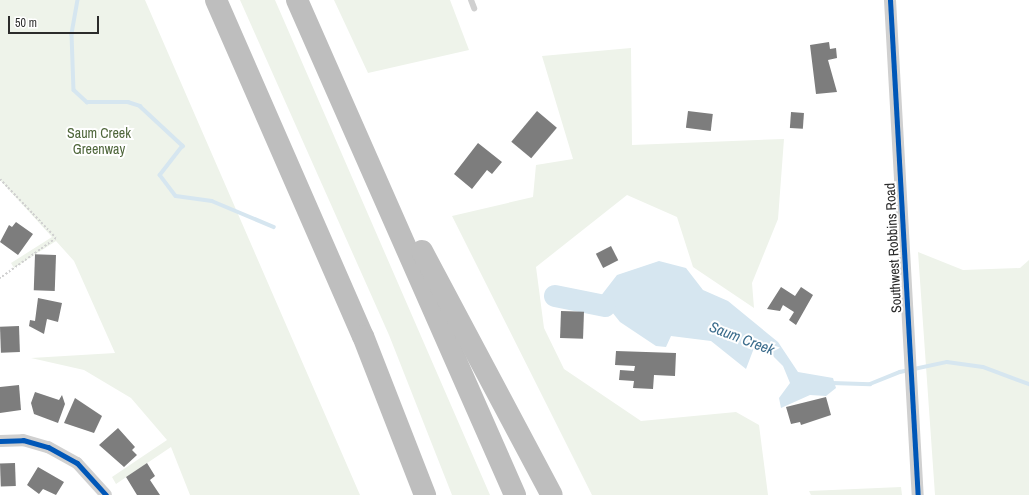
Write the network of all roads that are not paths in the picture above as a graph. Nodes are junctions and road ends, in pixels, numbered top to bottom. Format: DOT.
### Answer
graph roads {
  1 [pos="216,0"];
  2 [pos="297,0"];
  3 [pos="471,0"];
  4 [pos="890,0"];
  5 [pos="474,8"];
  6 [pos="348,112"];
  7 [pos="0,441"];
  8 [pos="106,495"];
  9 [pos="425,495"];
  10 [pos="515,495"];
  11 [pos="552,495"];
  12 [pos="918,495"];
  1 -- 9 [label="highway"];
  2 -- 6 [label="highway"];
  3 -- 5 [label="lane"];
  4 -- 12 [label="street, Southwest Robbins Road"];
  6 -- 10 [label="highway"];
  6 -- 11 [label="highway"];
  7 -- 8 [label="street"];
}
